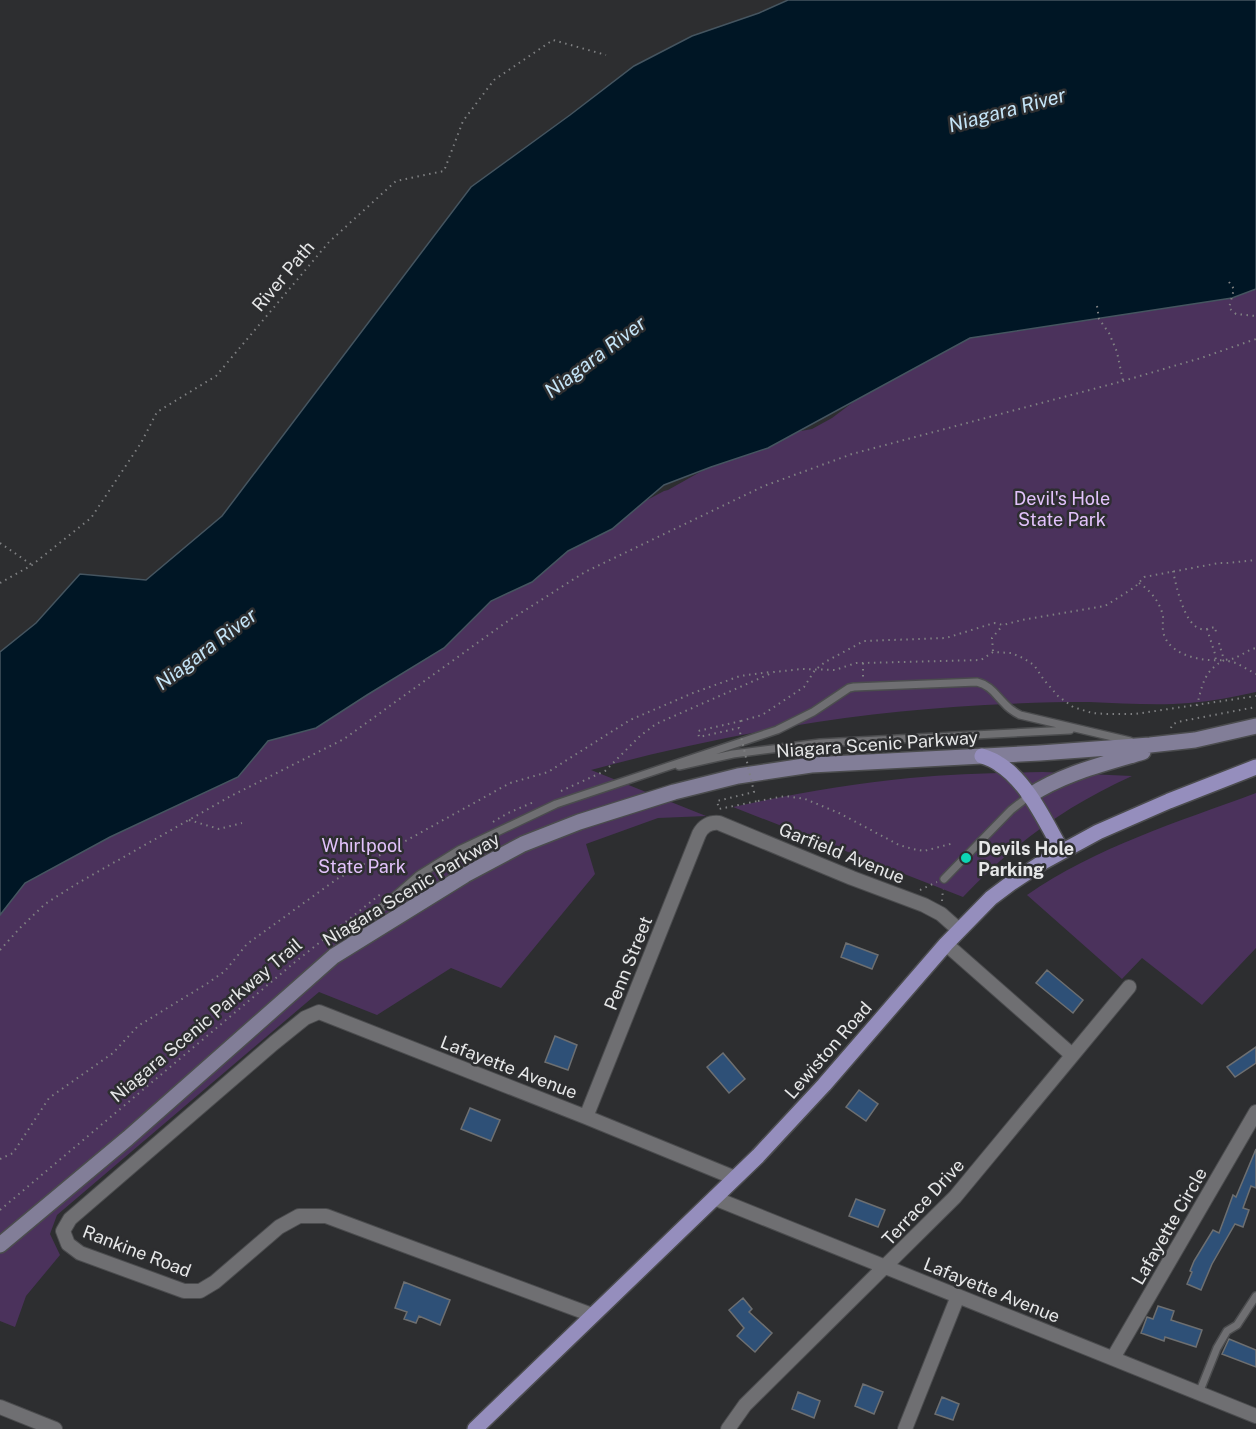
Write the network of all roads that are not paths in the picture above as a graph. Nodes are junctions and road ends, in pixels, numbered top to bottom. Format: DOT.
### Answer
graph roads {
  1 [pos="1256,726"];
  2 [pos="1079,729"];
  3 [pos="1173,743"];
  4 [pos="1150,746"];
  5 [pos="982,756"];
  6 [pos="1256,767"];
  7 [pos="639,775"];
  8 [pos="1029,796"];
  9 [pos="706,825"];
  10 [pos="1062,851"];
  11 [pos="944,879"];
  12 [pos="959,930"];
  13 [pos="946,944"];
  14 [pos="334,956"];
  15 [pos="1129,987"];
  16 [pos="274,1043"];
  17 [pos="1072,1055"];
  18 [pos="1256,1112"];
  19 [pos="586,1117"];
  20 [pos="735,1178"];
  21 [pos="714,1198"];
  22 [pos="0,1245"];
  23 [pos="886,1267"];
  24 [pos="958,1296"];
  25 [pos="1256,1296"];
  26 [pos="592,1315"];
  27 [pos="1113,1358"];
  28 [pos="1199,1393"];
  29 [pos="0,1407"];
  30 [pos="1256,1416"];
  31 [pos="55,1429"];
  32 [pos="475,1429"];
  33 [pos="728,1429"];
  34 [pos="905,1429"];
  1 -- 3 [label="main road, Niagara Scenic Parkway"];
  2 -- 4 [label="lane"];
  2 -- 7 [label="lane"];
  2 -- 7 [label="lane"];
  3 -- 4 [label="main road, Niagara Scenic Parkway"];
  3 -- 8 [label="main road"];
  4 -- 5 [label="main road, Niagara Scenic Parkway"];
  5 -- 8 [label="main road"];
  5 -- 14 [label="main road, Niagara Scenic Parkway"];
  6 -- 10 [label="main road, Lewiston Road"];
  7 -- 14 [label="lane"];
  8 -- 10 [label="main road"];
  8 -- 11 [label="lane"];
  9 -- 12 [label="street, Garfield Avenue"];
  9 -- 19 [label="street, Penn Street"];
  10 -- 12 [label="main road, Lewiston Road"];
  12 -- 13 [label="main road, Lewiston Road"];
  13 -- 17 [label="street"];
  13 -- 20 [label="main road, Lewiston Road"];
  14 -- 22 [label="main road, Niagara Scenic Parkway"];
  15 -- 17 [label="street, Terrace Drive"];
  16 -- 19 [label="street, Lafayette Avenue"];
  16 -- 26 [label="street, Rankine Road"];
  17 -- 23 [label="street, Terrace Drive"];
  18 -- 27 [label="street, Lafayette Circle"];
  19 -- 20 [label="street, Lafayette Avenue"];
  20 -- 21 [label="main road, Lewiston Road"];
  21 -- 23 [label="street, Lafayette Avenue"];
  21 -- 26 [label="main road, Lewiston Road"];
  23 -- 24 [label="street, Lafayette Avenue"];
  23 -- 33 [label="street, Terrace Drive"];
  24 -- 27 [label="street, Lafayette Avenue"];
  24 -- 34 [label="street"];
  25 -- 28 [label="lane"];
  26 -- 32 [label="main road, Lewiston Road"];
  27 -- 28 [label="street, Lafayette Avenue"];
  28 -- 30 [label="street, Lafayette Avenue"];
  29 -- 31 [label="street"];
}
